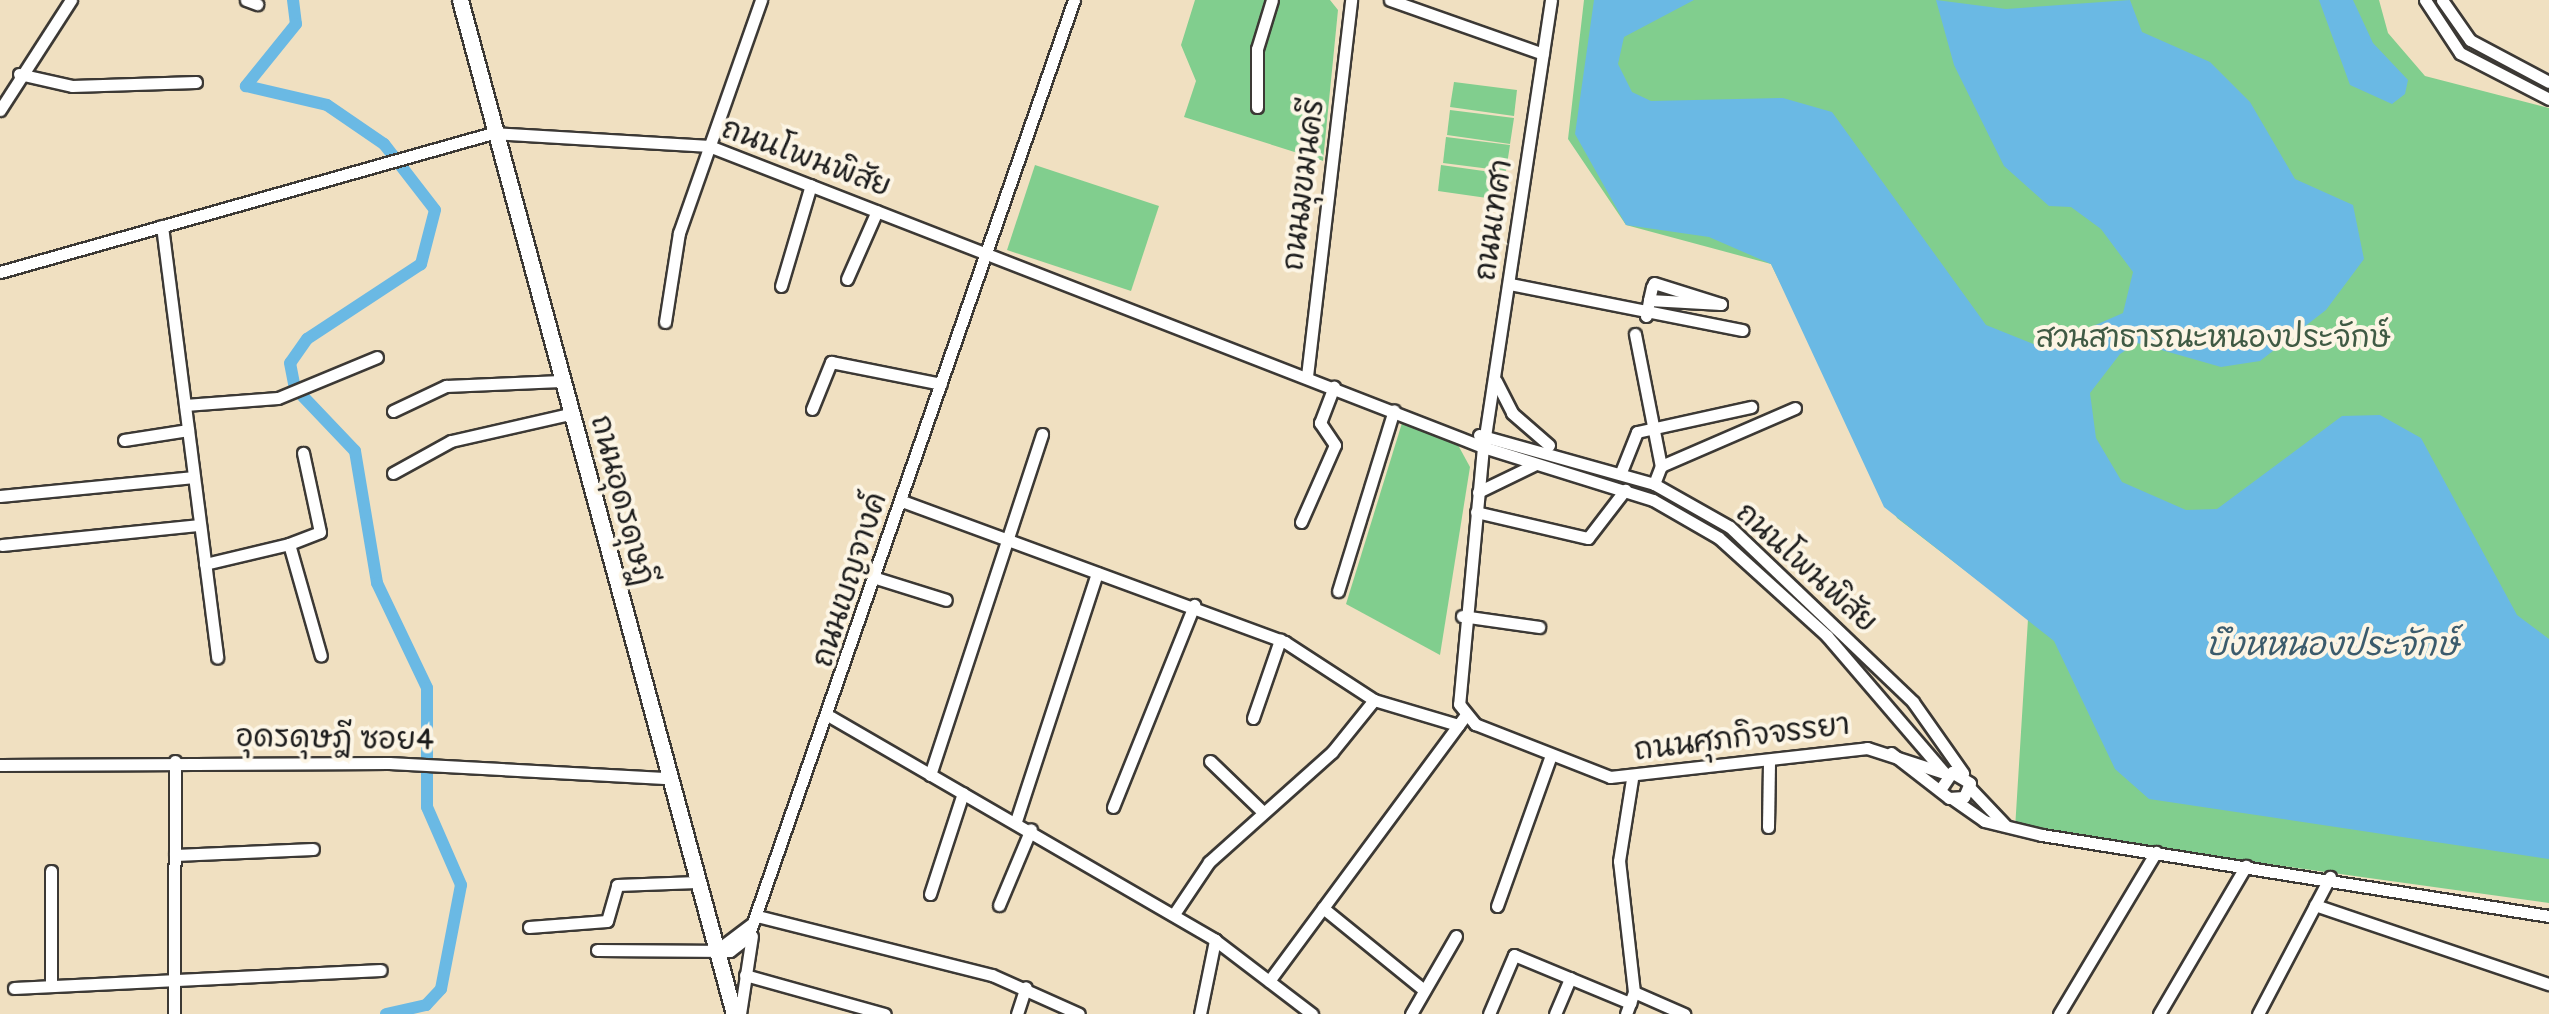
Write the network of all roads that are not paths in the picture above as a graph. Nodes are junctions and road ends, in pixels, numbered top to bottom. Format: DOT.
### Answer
graph roads {
  1 [pos="72,0"];
  2 [pos="460,0"];
  3 [pos="761,0"];
  4 [pos="1074,0"];
  5 [pos="1272,0"];
  6 [pos="1351,0"];
  7 [pos="1390,0"];
  8 [pos="1551,0"];
  9 [pos="2425,0"];
  10 [pos="2442,0"];
  11 [pos="1543,54"];
  12 [pos="19,74"];
  13 [pos="196,82"];
  14 [pos="2549,82"];
  15 [pos="2549,100"];
  16 [pos="1257,107"];
  17 [pos="0,110"];
  18 [pos="493,133"];
  19 [pos="709,146"];
  20 [pos="810,185"];
  21 [pos="877,210"];
  22 [pos="162,226"];
  23 [pos="984,252"];
  24 [pos="0,271"];
  25 [pos="846,280"];
  26 [pos="1510,284"];
  27 [pos="781,286"];
  28 [pos="1649,300"];
  29 [pos="1646,316"];
  30 [pos="666,322"];
  31 [pos="1742,330"];
  32 [pos="1634,334"];
  33 [pos="377,357"];
  34 [pos="1307,376"];
  35 [pos="561,381"];
  36 [pos="1496,381"];
  37 [pos="941,384"];
  38 [pos="1334,386"];
  39 [pos="185,405"];
  40 [pos="812,408"];
  41 [pos="1751,408"];
  42 [pos="1796,408"];
  43 [pos="1394,410"];
  44 [pos="393,411"];
  45 [pos="570,414"];
  46 [pos="1651,428"];
  47 [pos="188,430"];
  48 [pos="1042,434"];
  49 [pos="124,440"];
  50 [pos="1484,441"];
  51 [pos="1558,450"];
  52 [pos="303,453"];
  53 [pos="1550,464"];
  54 [pos="1662,466"];
  55 [pos="1621,472"];
  56 [pos="393,473"];
  57 [pos="194,477"];
  58 [pos="1654,484"];
  59 [pos="1626,490"];
  60 [pos="1478,492"];
  61 [pos="0,496"];
  62 [pos="902,502"];
  63 [pos="1476,512"];
  64 [pos="1301,522"];
  65 [pos="200,525"];
  66 [pos="1005,539"];
  67 [pos="289,544"];
  68 [pos="2,546"];
  69 [pos="205,564"];
  70 [pos="1097,573"];
  71 [pos="876,578"];
  72 [pos="1338,591"];
  73 [pos="946,600"];
  74 [pos="1194,605"];
  75 [pos="1462,616"];
  76 [pos="1539,627"];
  77 [pos="1280,640"];
  78 [pos="321,656"];
  79 [pos="217,658"];
  80 [pos="1374,700"];
  81 [pos="831,716"];
  82 [pos="1253,718"];
  83 [pos="1462,720"];
  84 [pos="1926,745"];
  85 [pos="1891,753"];
  86 [pos="1910,755"];
  87 [pos="1550,758"];
  88 [pos="175,761"];
  89 [pos="1210,761"];
  90 [pos="1769,761"];
  91 [pos="0,765"];
  92 [pos="1963,773"];
  93 [pos="930,775"];
  94 [pos="669,778"];
  95 [pos="1632,778"];
  96 [pos="1944,781"];
  97 [pos="1970,788"];
  98 [pos="963,793"];
  99 [pos="1953,800"];
  100 [pos="1114,807"];
  101 [pos="1262,810"];
  102 [pos="1016,821"];
  103 [pos="2006,826"];
  104 [pos="1768,827"];
  105 [pos="1031,829"];
  106 [pos="313,849"];
  107 [pos="2156,852"];
  108 [pos="175,855"];
  109 [pos="2246,866"];
  110 [pos="51,871"];
  111 [pos="2330,877"];
  112 [pos="697,882"];
  113 [pos="930,894"];
  114 [pos="2316,904"];
  115 [pos="999,905"];
  116 [pos="1497,906"];
  117 [pos="1323,908"];
  118 [pos="1174,914"];
  119 [pos="2549,916"];
  120 [pos="756,919"];
  121 [pos="529,927"];
  122 [pos="1456,936"];
  123 [pos="1215,940"];
  124 [pos="598,950"];
  125 [pos="716,950"];
  126 [pos="381,970"];
  127 [pos="745,975"];
  128 [pos="175,978"];
  129 [pos="1570,978"];
  130 [pos="1269,981"];
  131 [pos="2549,984"];
  132 [pos="50,986"];
  133 [pos="1026,986"];
  134 [pos="14,988"];
  135 [pos="1424,990"];
  136 [pos="1630,1003"];
  137 [pos="1072,1012"];
  138 [pos="174,1014"];
  139 [pos="737,1014"];
  140 [pos="885,1014"];
  141 [pos="1016,1014"];
  142 [pos="1200,1014"];
  143 [pos="1312,1014"];
  144 [pos="1411,1014"];
  145 [pos="1489,1014"];
  146 [pos="1555,1014"];
  147 [pos="1684,1014"];
  148 [pos="2059,1014"];
  149 [pos="2159,1014"];
  150 [pos="2258,1014"];
  1 -- 12 [label="street"];
  2 -- 18 [label="main road, ถนนอุดรดุษฎี"];
  3 -- 19 [label="street"];
  4 -- 23 [label="street, ถนนเบญจางค์"];
  5 -- 16 [label="street"];
  6 -- 34 [label="street, ถนนมุขมนครี"];
  7 -- 11 [label="street"];
  8 -- 11 [label="street, ถนนเทศา"];
  9 -- 15 [label="street"];
  10 -- 14 [label="street"];
  11 -- 26 [label="street, ถนนเทศา"];
  12 -- 13 [label="street"];
  12 -- 17 [label="street"];
  18 -- 19 [label="street, ถนนโพนพิสัย"];
  18 -- 22 [label="street, ถนนโพนพิสัย"];
  18 -- 35 [label="main road, ถนนอุดรดุษฎี"];
  19 -- 20 [label="street, ถนนโพนพิสัย"];
  19 -- 30 [label="street"];
  20 -- 21 [label="street, ถนนโพนพิสัย"];
  20 -- 27 [label="street"];
  21 -- 23 [label="street, ถนนโพนพิสัย"];
  21 -- 25 [label="street"];
  22 -- 24 [label="street, ถนนโพนพิสัย"];
  22 -- 39 [label="street"];
  23 -- 34 [label="street, ถนนโพนพิสัย"];
  23 -- 37 [label="street, ถนนเบญจางค์"];
  26 -- 29 [label="street"];
  26 -- 36 [label="street, ถนนเทศา"];
  28 -- 28 [label="street"];
  28 -- 29 [label="street"];
  29 -- 31 [label="street"];
  32 -- 46 [label="street"];
  33 -- 39 [label="street"];
  34 -- 38 [label="street, ถนนโพนพิสัย"];
  35 -- 44 [label="street"];
  35 -- 45 [label="main road, ถนนอุดรดุษฎี"];
  36 -- 50 [label="street, ถนนเทศา"];
  36 -- 51 [label="street"];
  37 -- 40 [label="street"];
  37 -- 62 [label="street, ถนนเบญจางค์"];
  38 -- 43 [label="street, ถนนโพนพิสัย"];
  38 -- 64 [label="street"];
  39 -- 47 [label="street"];
  41 -- 46 [label="street"];
  42 -- 54 [label="street"];
  43 -- 50 [label="street, ถนนโพนพิสัย"];
  43 -- 72 [label="street"];
  45 -- 56 [label="street"];
  45 -- 94 [label="main road, ถนนอุดรดุษฎี"];
  46 -- 54 [label="street"];
  46 -- 55 [label="street"];
  47 -- 49 [label="street"];
  47 -- 57 [label="street"];
  48 -- 66 [label="street"];
  50 -- 51 [label="street, ถนนโพนพิสัย"];
  50 -- 53 [label="street, ถนนโพนพิสัย"];
  50 -- 60 [label="street"];
  51 -- 55 [label="street, ถนนโพนพิสัย"];
  52 -- 67 [label="street"];
  53 -- 59 [label="street, ถนนโพนพิสัย"];
  53 -- 60 [label="street"];
  54 -- 58 [label="street"];
  55 -- 58 [label="street, ถนนโพนพิสัย"];
  57 -- 61 [label="street"];
  57 -- 65 [label="street"];
  58 -- 92 [label="street, ถนนโพนพิสัย"];
  59 -- 63 [label="street"];
  59 -- 84 [label="street, ถนนโพนพิสัย"];
  60 -- 63 [label="street"];
  62 -- 66 [label="street, ถนนศุภกิจจรรยา"];
  62 -- 71 [label="street, ถนนเบญจางค์"];
  63 -- 75 [label="street"];
  65 -- 68 [label="street"];
  65 -- 69 [label="street"];
  66 -- 70 [label="street, ถนนศุภกิจจรรยา"];
  66 -- 93 [label="street"];
  67 -- 69 [label="street"];
  67 -- 78 [label="street"];
  69 -- 79 [label="street"];
  70 -- 74 [label="street, ถนนศุภกิจจรรยา"];
  70 -- 102 [label="street"];
  71 -- 73 [label="street"];
  71 -- 81 [label="street, ถนนเบญจางค์"];
  74 -- 77 [label="street, ถนนศุภกิจจรรยา"];
  74 -- 100 [label="street"];
  75 -- 76 [label="street"];
  75 -- 83 [label="street"];
  77 -- 80 [label="street, ถนนศุภกิจจรรยา"];
  77 -- 82 [label="street"];
  80 -- 83 [label="street, ถนนศุภกิจจรรยา"];
  80 -- 101 [label="street"];
  81 -- 93 [label="street"];
  81 -- 120 [label="street, ถนนเบญจางค์"];
  83 -- 87 [label="street, ถนนศุภกิจจรรยา"];
  83 -- 117 [label="street"];
  84 -- 86 [label="street"];
  84 -- 96 [label="street, ถนนโพนพิสัย"];
  85 -- 86 [label="street, ถนนศุภกิจจรรยา"];
  85 -- 90 [label="street, ถนนศุภกิจจรรยา"];
  85 -- 96 [label="street, ถนนศุภกิจจรรยา"];
  86 -- 96 [label="street, ถนนศุภกิจจรรยา"];
  87 -- 95 [label="street, ถนนศุภกิจจรรยา"];
  87 -- 116 [label="street"];
  88 -- 91 [label="street, อุดรดุษฎี ซอย4"];
  88 -- 94 [label="street, อุดรดุษฎี ซอย4"];
  88 -- 108 [label="street"];
  89 -- 101 [label="street"];
  90 -- 95 [label="street, ถนนศุภกิจจรรยา"];
  90 -- 104 [label="street"];
  92 -- 96 [label="street"];
  92 -- 97 [label="street, ถนนโพนพิสัย"];
  93 -- 98 [label="street"];
  94 -- 112 [label="main road, ถนนอุดรดุษฎี"];
  95 -- 136 [label="street"];
  96 -- 99 [label="street"];
  97 -- 99 [label="street"];
  97 -- 103 [label="street"];
  98 -- 102 [label="street"];
  98 -- 113 [label="street"];
  99 -- 103 [label="street"];
  101 -- 118 [label="street"];
  102 -- 105 [label="street"];
  103 -- 107 [label="street"];
  105 -- 115 [label="street"];
  105 -- 118 [label="street"];
  106 -- 108 [label="street"];
  107 -- 109 [label="street"];
  107 -- 148 [label="street"];
  108 -- 128 [label="street"];
  109 -- 111 [label="street"];
  109 -- 149 [label="street"];
  110 -- 132 [label="street"];
  111 -- 114 [label="street"];
  111 -- 119 [label="street"];
  112 -- 121 [label="street"];
  112 -- 125 [label="main road, ถนนอุดรดุษฎี"];
  114 -- 131 [label="street"];
  114 -- 150 [label="street"];
  117 -- 130 [label="street"];
  117 -- 135 [label="street"];
  118 -- 123 [label="street"];
  120 -- 125 [label="street"];
  120 -- 127 [label="street, ถนนเบญจางค์"];
  120 -- 133 [label="street"];
  122 -- 135 [label="street"];
  123 -- 130 [label="street"];
  123 -- 142 [label="street"];
  124 -- 125 [label="street"];
  125 -- 139 [label="main road, ถนนอุดรดุษฎี"];
  126 -- 128 [label="street"];
  127 -- 139 [label="street, ถนนเบญจางค์"];
  127 -- 140 [label="street"];
  128 -- 132 [label="street"];
  128 -- 138 [label="street"];
  129 -- 136 [label="street"];
  129 -- 145 [label="street"];
  129 -- 146 [label="street"];
  130 -- 143 [label="street"];
  132 -- 134 [label="street"];
  133 -- 137 [label="street"];
  133 -- 141 [label="street"];
  135 -- 144 [label="street"];
  136 -- 147 [label="street"];
}
